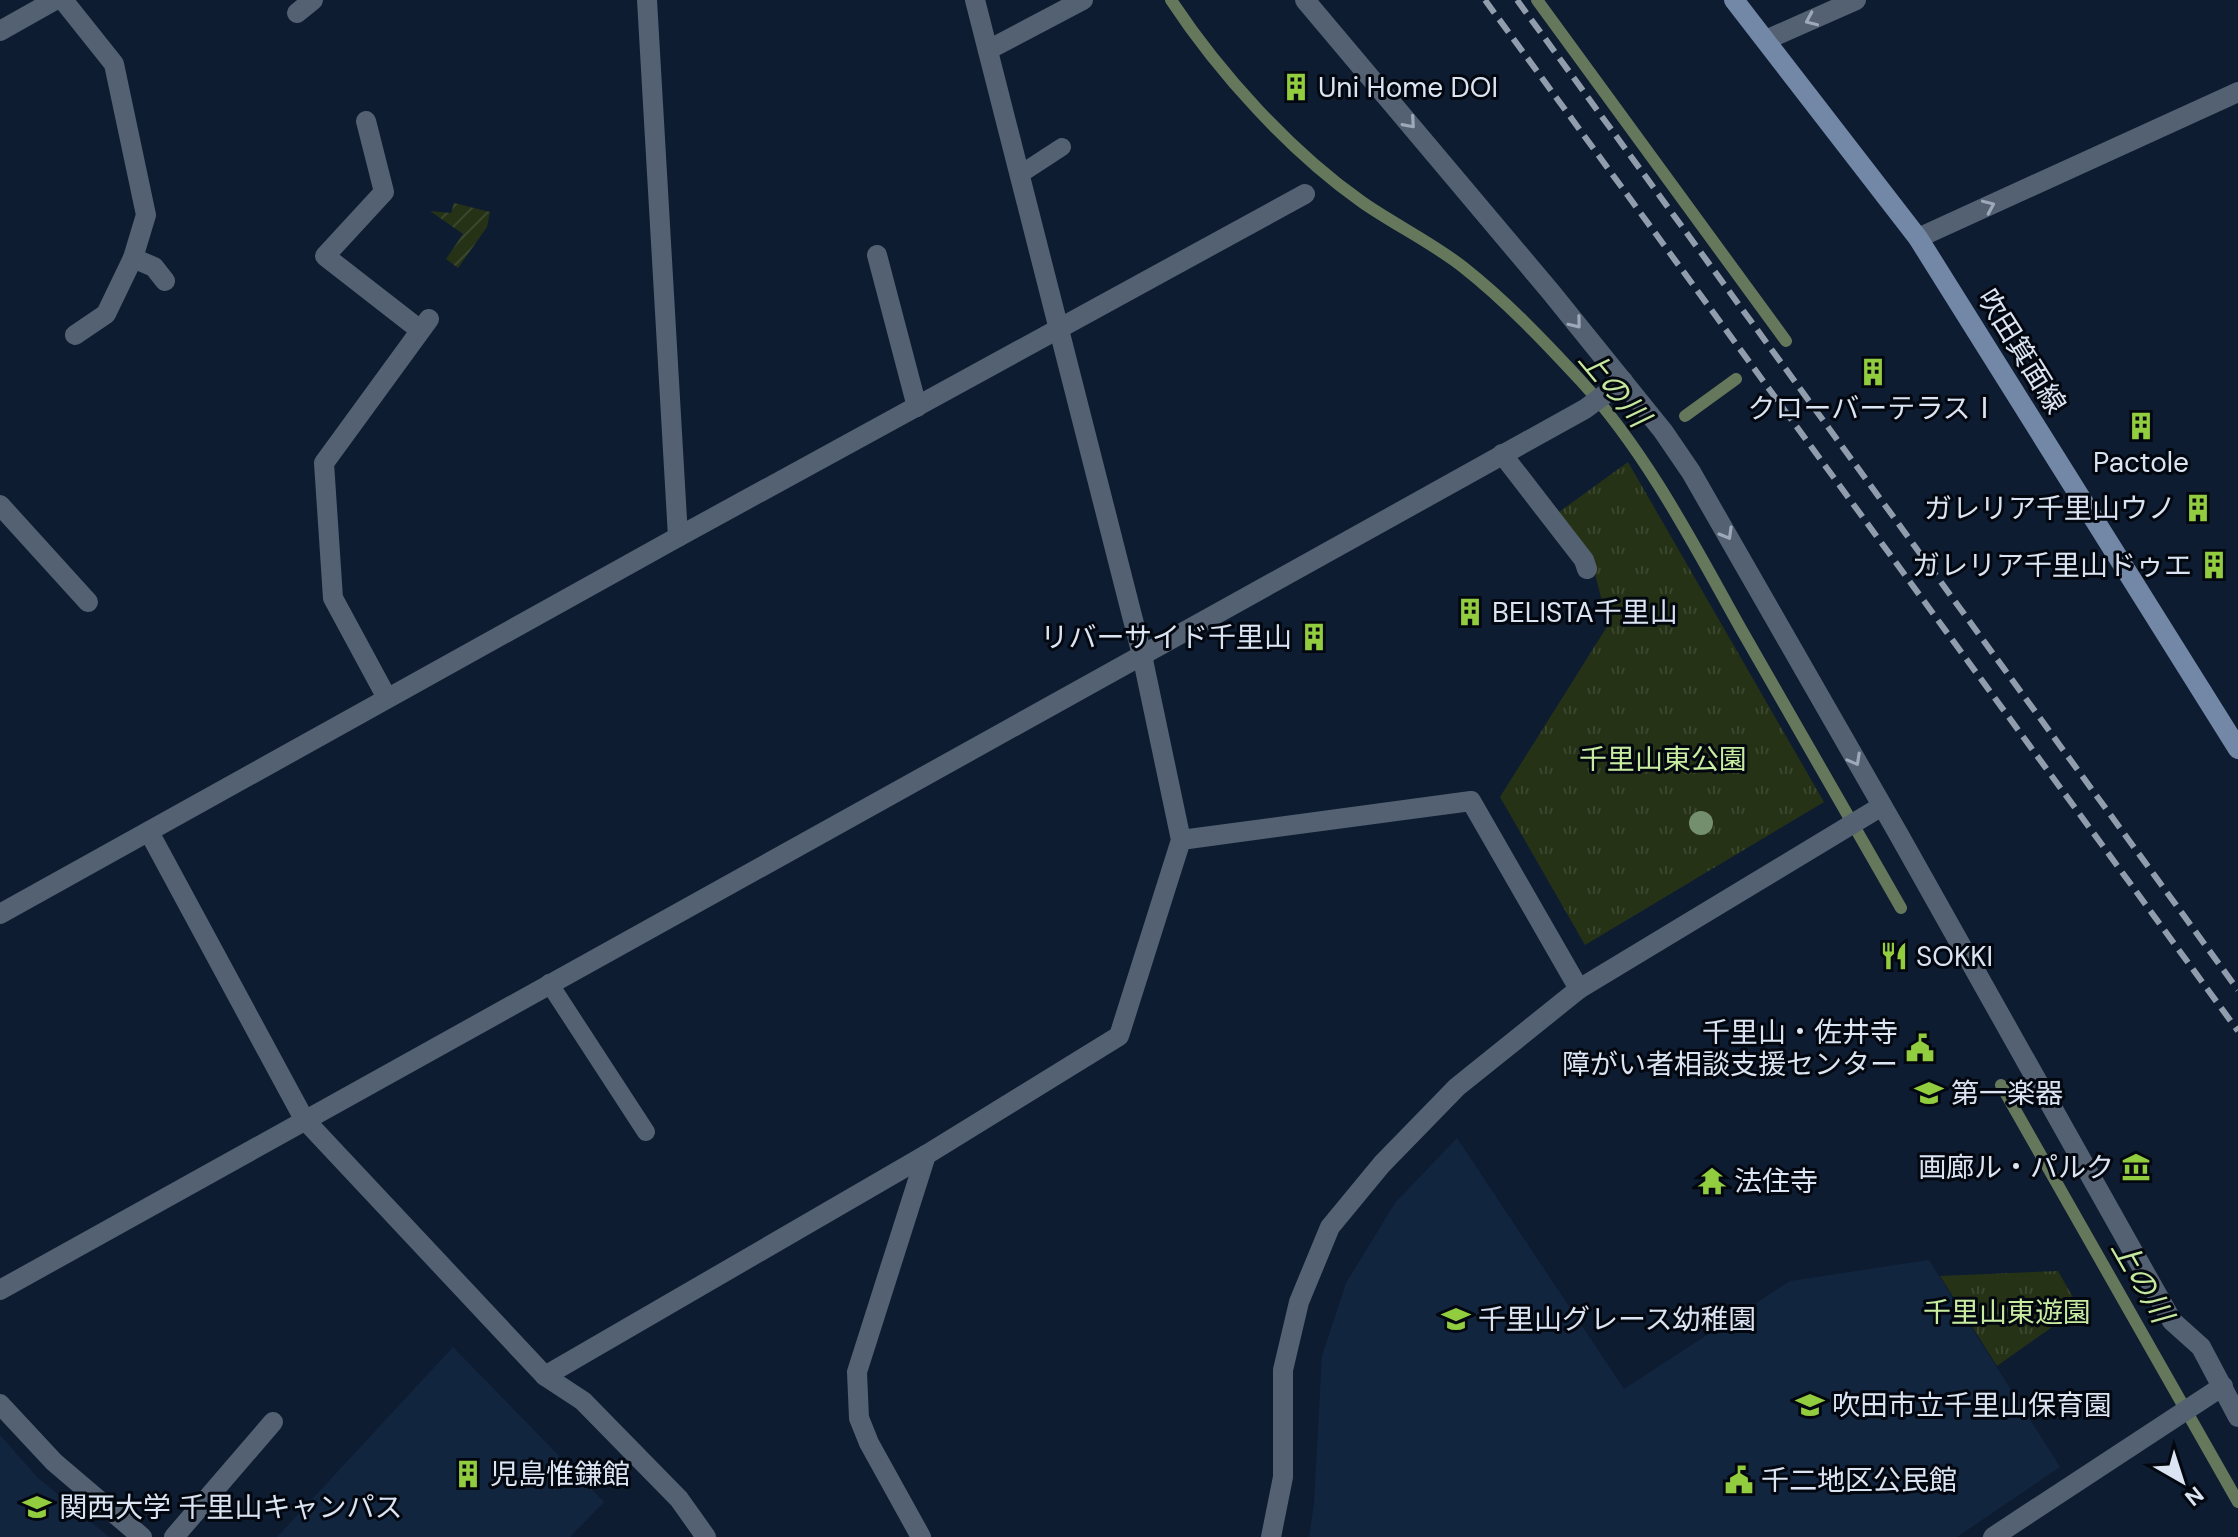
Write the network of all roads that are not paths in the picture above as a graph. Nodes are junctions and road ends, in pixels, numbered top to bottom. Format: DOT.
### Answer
graph roads {
  1 [pos="55,0"];
  2 [pos="63,0"];
  3 [pos="647,0"];
  4 [pos="975,0"];
  5 [pos="1083,0"];
  6 [pos="1305,0"];
  7 [pos="1734,0"];
  8 [pos="1856,0"];
  9 [pos="0,31"];
  10 [pos="1766,40"];
  11 [pos="988,50"];
  12 [pos="2238,92"];
  13 [pos="366,121"];
  14 [pos="1062,147"];
  15 [pos="1019,175"];
  16 [pos="1305,194"];
  17 [pos="1918,238"];
  18 [pos="877,255"];
  19 [pos="133,258"];
  20 [pos="165,281"];
  21 [pos="1058,330"];
  22 [pos="75,335"];
  23 [pos="1616,386"];
  24 [pos="917,407"];
  25 [pos="1502,454"];
  26 [pos="0,505"];
  27 [pos="678,537"];
  28 [pos="1587,569"];
  29 [pos="88,602"];
  30 [pos="1142,655"];
  31 [pos="387,698"];
  32 [pos="2238,749"];
  33 [pos="1876,811"];
  34 [pos="149,832"];
  35 [pos="1181,840"];
  36 [pos="0,914"];
  37 [pos="549,983"];
  38 [pos="1579,989"];
  39 [pos="304,1119"];
  40 [pos="646,1132"];
  41 [pos="926,1155"];
  42 [pos="0,1290"];
  43 [pos="545,1376"];
  44 [pos="2215,1391"];
  45 [pos="0,1404"];
  46 [pos="2238,1417"];
  47 [pos="273,1422"];
  48 [pos="142,1537"];
  49 [pos="174,1537"];
  50 [pos="706,1537"];
  51 [pos="921,1537"];
  52 [pos="1271,1537"];
  53 [pos="1993,1537"];
  1 -- 9 [label="street"];
  2 -- 19 [label="street"];
  3 -- 27 [label="street"];
  4 -- 11 [label="street"];
  5 -- 11 [label="street"];
  6 -- 23 [label="street, one-way"];
  7 -- 10 [label="main road, 吹田箕面線"];
  8 -- 10 [label="street, one-way"];
  10 -- 17 [label="main road, 吹田箕面線"];
  11 -- 15 [label="street"];
  17 -- 12 [label="street, one-way"];
  13 -- 31 [label="street"];
  14 -- 15 [label="lane"];
  15 -- 21 [label="street"];
  16 -- 21 [label="street"];
  17 -- 32 [label="main road, 吹田箕面線"];
  18 -- 24 [label="street"];
  19 -- 20 [label="street"];
  19 -- 22 [label="street"];
  21 -- 24 [label="street"];
  21 -- 30 [label="street"];
  23 -- 25 [label="street"];
  23 -- 33 [label="street, one-way"];
  24 -- 27 [label="street"];
  25 -- 28 [label="street"];
  25 -- 30 [label="street"];
  26 -- 29 [label="street"];
  27 -- 31 [label="street"];
  30 -- 35 [label="street"];
  30 -- 37 [label="street"];
  31 -- 34 [label="street"];
  33 -- 38 [label="street"];
  33 -- 44 [label="street"];
  34 -- 36 [label="street"];
  34 -- 39 [label="street"];
  35 -- 38 [label="street"];
  35 -- 41 [label="street"];
  37 -- 39 [label="street"];
  37 -- 40 [label="lane"];
  38 -- 52 [label="street"];
  39 -- 42 [label="street"];
  39 -- 43 [label="street"];
  41 -- 43 [label="street"];
  41 -- 51 [label="street"];
  43 -- 50 [label="street"];
  44 -- 46 [label="street"];
  44 -- 53 [label="street"];
  45 -- 48 [label="street"];
  47 -- 49 [label="street"];
}
